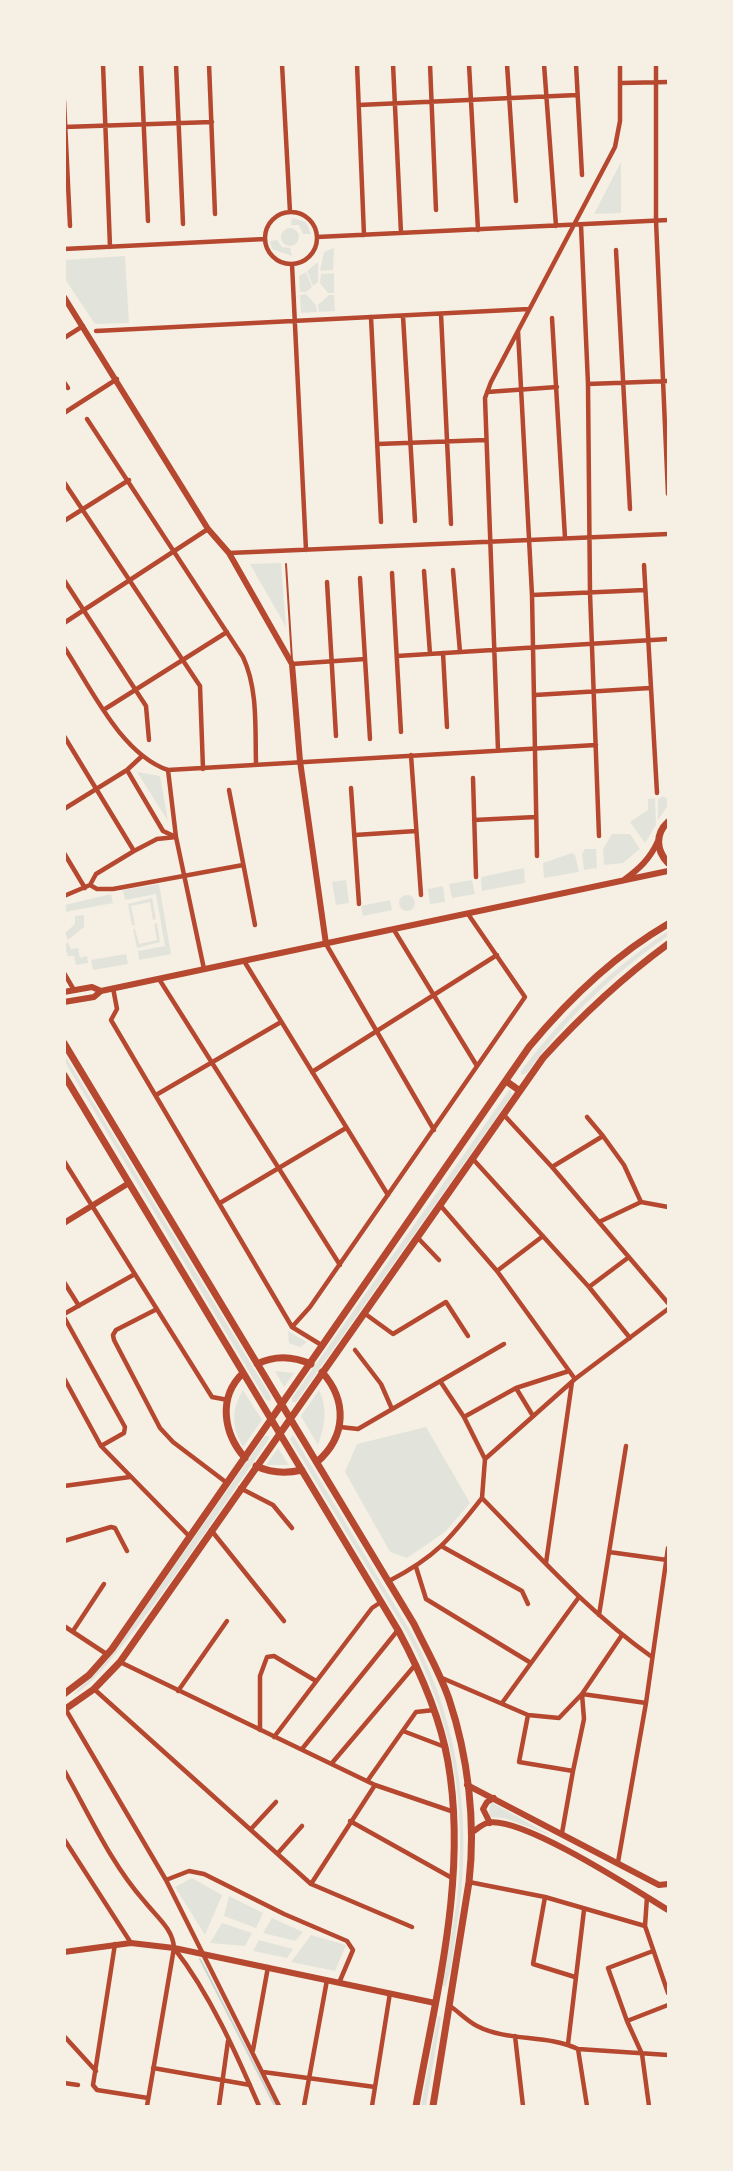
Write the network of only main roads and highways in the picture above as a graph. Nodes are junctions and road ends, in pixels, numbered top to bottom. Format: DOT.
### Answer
graph roads {
  1 [pos="668,823"];
  2 [pos="669,863"];
  3 [pos="669,924"];
  4 [pos="669,944"];
  5 [pos="64,1043"];
  6 [pos="64,1075"];
  7 [pos="506,1081"];
  8 [pos="520,1091"];
  9 [pos="257,1364"];
  10 [pos="311,1364"];
  11 [pos="322,1372"];
  12 [pos="243,1373"];
  13 [pos="282,1405"];
  14 [pos="290,1417"];
  15 [pos="272,1420"];
  16 [pos="279,1432"];
  17 [pos="245,1458"];
  18 [pos="317,1462"];
  19 [pos="256,1466"];
  20 [pos="302,1470"];
  21 [pos="64,1694"];
  22 [pos="65,1709"];
  23 [pos="435,2002"];
  24 [pos="450,2006"];
  25 [pos="416,2106"];
  26 [pos="433,2106"];
  1 -- 2 [label="main road"];
  3 -- 7 [label="main road"];
  4 -- 8 [label="main road"];
  5 -- 9 [label="main road"];
  6 -- 12 [label="main road"];
  7 -- 8 [label="main road"];
  7 -- 10 [label="main road"];
  8 -- 11 [label="main road"];
  9 -- 10 [label="main road"];
  9 -- 13 [label="main road"];
  10 -- 13 [label="main road"];
  11 -- 14 [label="main road"];
  11 -- 18 [label="main road"];
  12 -- 15 [label="main road"];
  12 -- 17 [label="main road"];
  13 -- 14 [label="main road"];
  13 -- 15 [label="main road"];
  14 -- 16 [label="main road"];
  14 -- 18 [label="main road"];
  15 -- 16 [label="main road"];
  15 -- 17 [label="main road"];
  16 -- 19 [label="main road"];
  16 -- 20 [label="main road"];
  17 -- 21 [label="main road"];
  18 -- 24 [label="main road"];
  19 -- 20 [label="main road"];
  19 -- 22 [label="main road"];
  20 -- 23 [label="main road"];
  23 -- 24 [label="main road"];
  23 -- 25 [label="main road"];
  24 -- 26 [label="main road"];
}
